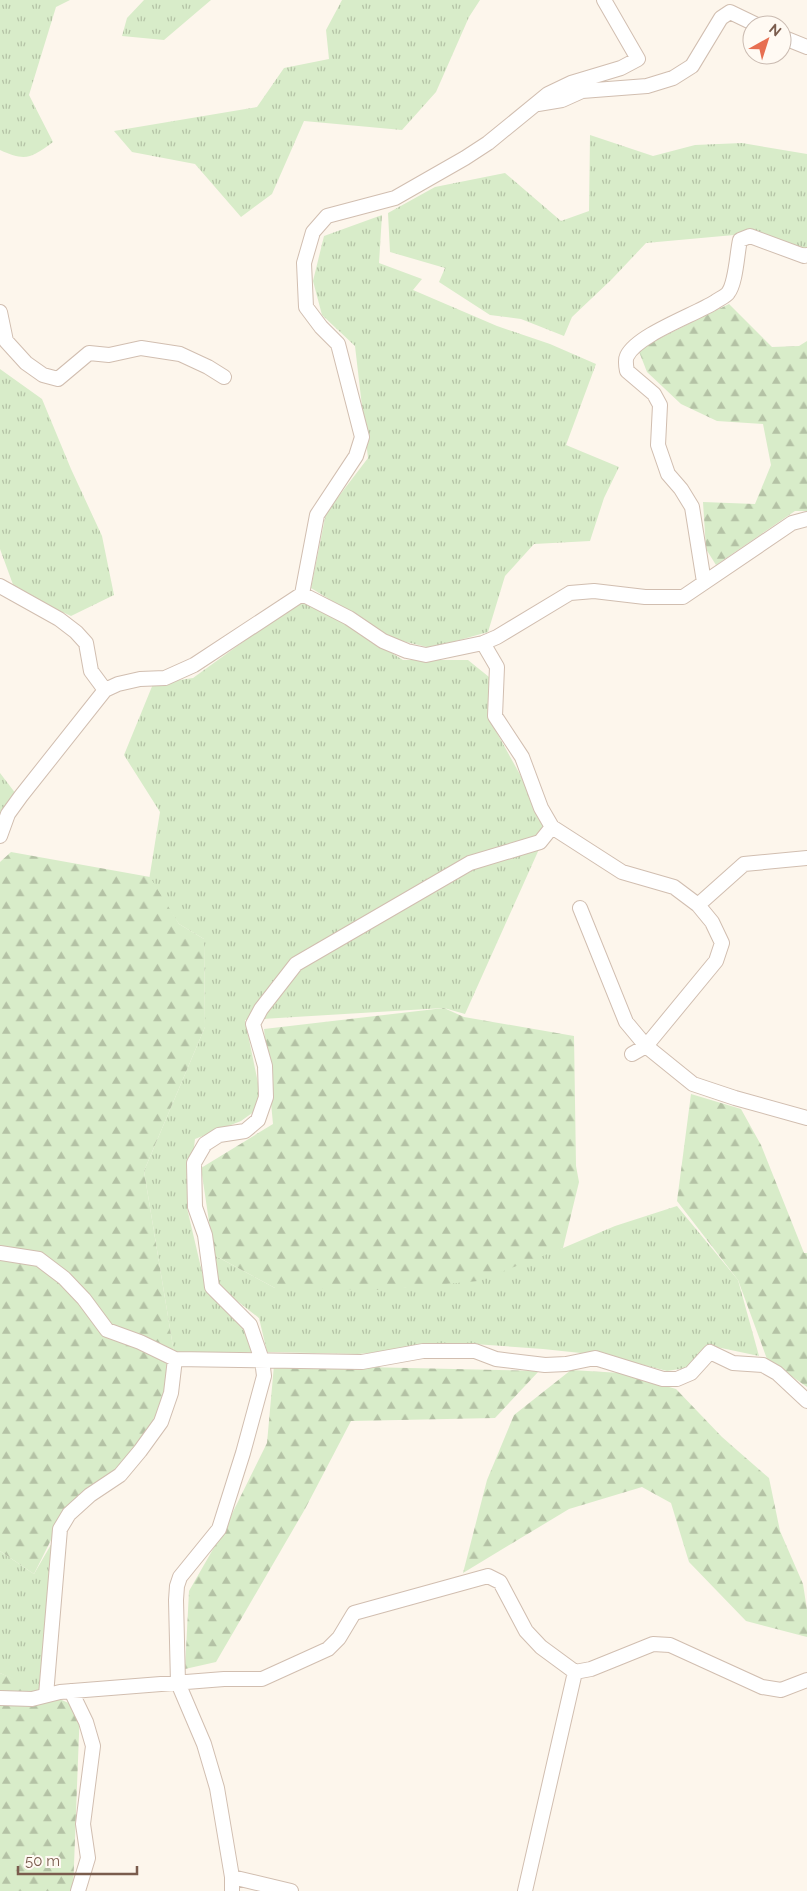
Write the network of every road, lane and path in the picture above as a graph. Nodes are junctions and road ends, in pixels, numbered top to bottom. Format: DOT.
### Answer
graph roads {
  1 [pos="604,0"];
  2 [pos="742,18"];
  3 [pos="792,41"];
  4 [pos="807,47"];
  5 [pos="535,104"];
  6 [pos="807,255"];
  7 [pos="0,312"];
  8 [pos="224,377"];
  9 [pos="807,519"];
  10 [pos="704,582"];
  11 [pos="0,586"];
  12 [pos="302,594"];
  13 [pos="483,643"];
  14 [pos="105,690"];
  15 [pos="552,827"];
  16 [pos="0,836"];
  17 [pos="807,858"];
  18 [pos="698,906"];
  19 [pos="580,908"];
  20 [pos="646,1046"];
  21 [pos="632,1054"];
  22 [pos="807,1118"];
  23 [pos="0,1253"];
  24 [pos="175,1360"];
  25 [pos="262,1360"];
  26 [pos="807,1401"];
  27 [pos="575,1672"];
  28 [pos="807,1680"];
  29 [pos="178,1683"];
  30 [pos="71,1691"];
  31 [pos="46,1695"];
  32 [pos="0,1698"];
  33 [pos="232,1884"];
  34 [pos="78,1891"];
  35 [pos="291,1891"];
  36 [pos="525,1891"];
  1 -- 5 [label="street"];
  2 -- 5 [label="street"];
  3 -- 4 [label="street"];
  5 -- 12 [label="street"];
  6 -- 10 [label="street"];
  7 -- 8 [label="street"];
  9 -- 10 [label="street"];
  10 -- 13 [label="street"];
  11 -- 14 [label="street"];
  12 -- 13 [label="street"];
  12 -- 14 [label="street"];
  13 -- 15 [label="street"];
  14 -- 16 [label="street"];
  15 -- 18 [label="street"];
  15 -- 25 [label="street"];
  17 -- 18 [label="street"];
  18 -- 20 [label="street"];
  19 -- 20 [label="street"];
  20 -- 21 [label="street"];
  20 -- 22 [label="street"];
  23 -- 24 [label="street"];
  24 -- 25 [label="street"];
  24 -- 31 [label="street"];
  25 -- 26 [label="street"];
  25 -- 29 [label="street"];
  27 -- 28 [label="street"];
  27 -- 29 [label="street"];
  27 -- 36 [label="street"];
  29 -- 30 [label="street"];
  29 -- 33 [label="street"];
  30 -- 31 [label="street"];
  30 -- 34 [label="street"];
  31 -- 32 [label="street"];
  33 -- 35 [label="street"];
}
